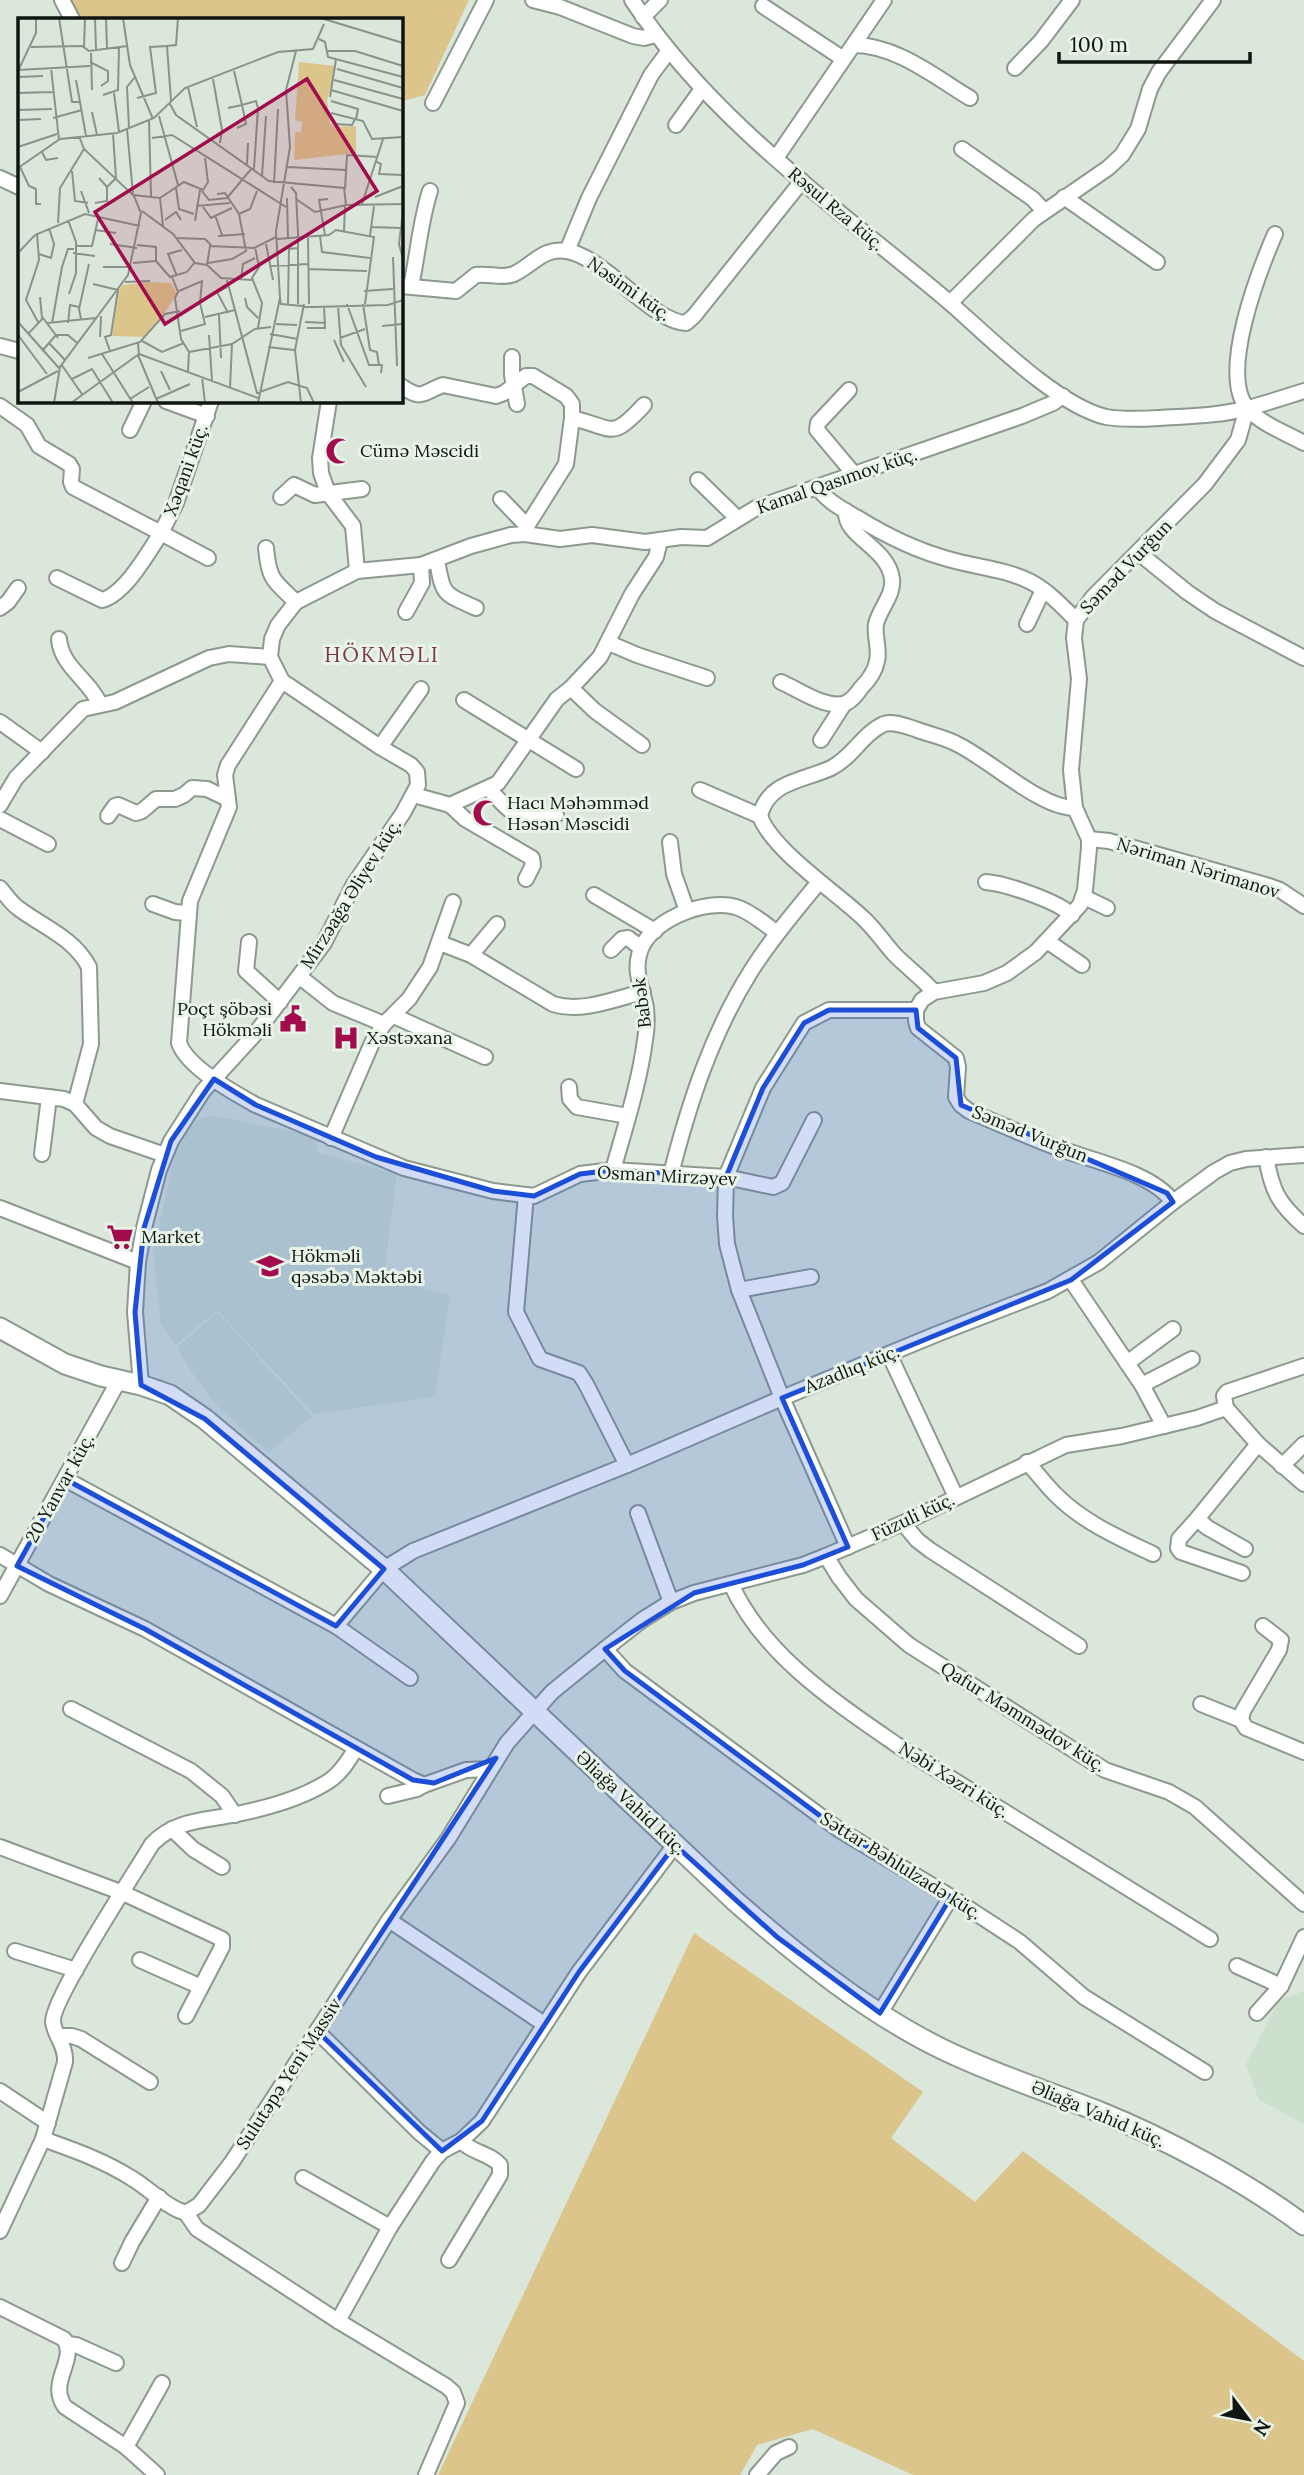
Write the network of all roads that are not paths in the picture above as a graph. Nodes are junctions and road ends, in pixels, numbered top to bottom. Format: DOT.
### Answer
graph roads {
  1 [pos="62,0"];
  2 [pos="486,0"];
  3 [pos="533,0"];
  4 [pos="632,0"];
  5 [pos="660,0"];
  6 [pos="884,0"];
  7 [pos="1072,0"];
  8 [pos="1213,0"];
  9 [pos="763,6"];
  10 [pos="643,17"];
  11 [pos="71,18"];
  12 [pos="655,34"];
  13 [pos="854,45"];
  14 [pos="668,52"];
  15 [pos="842,58"];
  16 [pos="1015,68"];
  17 [pos="702,89"];
  18 [pos="970,98"];
  19 [pos="433,103"];
  20 [pos="676,125"];
  21 [pos="962,149"];
  22 [pos="776,158"];
  23 [pos="0,178"];
  24 [pos="802,181"];
  25 [pos="18,187"];
  26 [pos="430,191"];
  27 [pos="1064,197"];
  28 [pos="1044,211"];
  29 [pos="1275,233"];
  30 [pos="567,251"];
  31 [pos="1157,262"];
  32 [pos="406,286"];
  33 [pos="950,303"];
  34 [pos="0,346"];
  35 [pos="18,352"];
  36 [pos="512,357"];
  37 [pos="513,384"];
  38 [pos="402,387"];
  39 [pos="849,390"];
  40 [pos="1304,391"];
  41 [pos="1063,396"];
  42 [pos="144,402"];
  43 [pos="169,402"];
  44 [pos="211,402"];
  45 [pos="329,402"];
  46 [pos="517,404"];
  47 [pos="644,405"];
  48 [pos="0,406"];
  49 [pos="1247,408"];
  50 [pos="207,416"];
  51 [pos="572,418"];
  52 [pos="130,430"];
  53 [pos="1304,443"];
  54 [pos="854,474"];
  55 [pos="698,480"];
  56 [pos="818,488"];
  57 [pos="362,489"];
  58 [pos="328,493"];
  59 [pos="281,497"];
  60 [pos="501,499"];
  61 [pos="846,511"];
  62 [pos="737,518"];
  63 [pos="526,530"];
  64 [pos="161,533"];
  65 [pos="885,535"];
  66 [pos="660,541"];
  67 [pos="266,548"];
  68 [pos="877,549"];
  69 [pos="1139,553"];
  70 [pos="208,558"];
  71 [pos="437,560"];
  72 [pos="421,565"];
  73 [pos="357,571"];
  74 [pos="57,578"];
  75 [pos="18,588"];
  76 [pos="1043,590"];
  77 [pos="296,602"];
  78 [pos="0,608"];
  79 [pos="476,608"];
  80 [pos="405,612"];
  81 [pos="1076,620"];
  82 [pos="1027,624"];
  83 [pos="59,639"];
  84 [pos="609,643"];
  85 [pos="270,657"];
  86 [pos="1304,658"];
  87 [pos="707,678"];
  88 [pos="282,681"];
  89 [pos="781,682"];
  90 [pos="571,688"];
  91 [pos="421,689"];
  92 [pos="464,700"];
  93 [pos="844,704"];
  94 [pos="100,705"];
  95 [pos="0,722"];
  96 [pos="821,740"];
  97 [pos="529,741"];
  98 [pos="642,745"];
  99 [pos="380,747"];
  100 [pos="42,752"];
  101 [pos="576,769"];
  102 [pos="489,789"];
  103 [pos="700,790"];
  104 [pos="414,795"];
  105 [pos="228,799"];
  106 [pos="0,805"];
  107 [pos="450,805"];
  108 [pos="1076,808"];
  109 [pos="556,815"];
  110 [pos="108,816"];
  111 [pos="760,816"];
  112 [pos="0,819"];
  113 [pos="1089,839"];
  114 [pos="670,842"];
  115 [pos="48,844"];
  116 [pos="526,878"];
  117 [pos="819,881"];
  118 [pos="986,881"];
  119 [pos="0,888"];
  120 [pos="594,895"];
  121 [pos="1084,897"];
  122 [pos="453,902"];
  123 [pos="153,904"];
  124 [pos="1304,906"];
  125 [pos="1107,908"];
  126 [pos="687,911"];
  127 [pos="188,913"];
  128 [pos="1072,915"];
  129 [pos="497,924"];
  130 [pos="655,931"];
  131 [pos="777,933"];
  132 [pos="1047,941"];
  133 [pos="250,942"];
  134 [pos="440,943"];
  135 [pos="641,948"];
  136 [pos="611,950"];
  137 [pos="471,955"];
  138 [pos="1082,965"];
  139 [pos="300,976"];
  140 [pos="643,992"];
  141 [pos="934,992"];
  142 [pos="280,1002"];
  143 [pos="916,1010"];
  144 [pos="389,1020"];
  145 [pos="485,1057"];
  146 [pos="214,1079"];
  147 [pos="569,1087"];
  148 [pos="0,1091"];
  149 [pos="49,1097"];
  150 [pos="75,1104"];
  151 [pos="628,1116"];
  152 [pos="814,1120"];
  153 [pos="331,1138"];
  154 [pos="42,1154"];
  155 [pos="165,1155"];
  156 [pos="1304,1155"];
  157 [pos="1266,1157"];
  158 [pos="613,1170"];
  159 [pos="671,1174"];
  160 [pos="726,1177"];
  161 [pos="526,1195"];
  162 [pos="1173,1202"];
  163 [pos="0,1208"];
  164 [pos="1304,1227"];
  165 [pos="138,1262"];
  166 [pos="811,1277"];
  167 [pos="1070,1280"];
  168 [pos="739,1290"];
  169 [pos="0,1328"];
  170 [pos="1173,1329"];
  171 [pos="889,1354"];
  172 [pos="1192,1359"];
  173 [pos="1127,1363"];
  174 [pos="1304,1366"];
  175 [pos="119,1380"];
  176 [pos="141,1385"];
  177 [pos="1142,1385"];
  178 [pos="782,1398"];
  179 [pos="1226,1408"];
  180 [pos="1164,1426"];
  181 [pos="1258,1444"];
  182 [pos="1304,1444"];
  183 [pos="1027,1462"];
  184 [pos="627,1465"];
  185 [pos="1282,1466"];
  186 [pos="65,1479"];
  187 [pos="1304,1484"];
  188 [pos="956,1497"];
  189 [pos="638,1513"];
  190 [pos="1197,1518"];
  191 [pos="902,1523"];
  192 [pos="848,1546"];
  193 [pos="1245,1549"];
  194 [pos="1153,1554"];
  195 [pos="0,1555"];
  196 [pos="826,1556"];
  197 [pos="17,1566"];
  198 [pos="384,1569"];
  199 [pos="1241,1573"];
  200 [pos="731,1584"];
  201 [pos="0,1596"];
  202 [pos="671,1602"];
  203 [pos="336,1626"];
  204 [pos="1263,1626"];
  205 [pos="1079,1646"];
  206 [pos="605,1649"];
  207 [pos="410,1678"];
  208 [pos="1201,1704"];
  209 [pos="71,1709"];
  210 [pos="534,1711"];
  211 [pos="1241,1720"];
  212 [pos="356,1748"];
  213 [pos="1304,1752"];
  214 [pos="490,1769"];
  215 [pos="424,1785"];
  216 [pos="388,1796"];
  217 [pos="235,1815"];
  218 [pos="172,1829"];
  219 [pos="675,1845"];
  220 [pos="0,1847"];
  221 [pos="222,1867"];
  222 [pos="123,1893"];
  223 [pos="951,1897"];
  224 [pos="1304,1904"];
  225 [pos="389,1920"];
  226 [pos="1304,1937"];
  227 [pos="1210,1939"];
  228 [pos="15,1951"];
  229 [pos="140,1960"];
  230 [pos="1237,1966"];
  231 [pos="76,1970"];
  232 [pos="1281,1986"];
  233 [pos="201,1987"];
  234 [pos="880,2013"];
  235 [pos="1257,2013"];
  236 [pos="186,2016"];
  237 [pos="544,2024"];
  238 [pos="317,2031"];
  239 [pos="58,2036"];
  240 [pos="1205,2072"];
  241 [pos="150,2082"];
  242 [pos="0,2091"];
  243 [pos="48,2123"];
  244 [pos="43,2139"];
  245 [pos="461,2141"];
  246 [pos="442,2151"];
  247 [pos="303,2178"];
  248 [pos="159,2197"];
  249 [pos="186,2213"];
  250 [pos="1304,2225"];
  251 [pos="390,2227"];
  252 [pos="0,2231"];
  253 [pos="449,2260"];
  254 [pos="122,2263"];
  255 [pos="0,2307"];
  256 [pos="338,2321"];
  257 [pos="67,2344"];
  258 [pos="116,2363"];
  259 [pos="162,2383"];
  260 [pos="127,2446"];
  261 [pos="789,2447"];
  262 [pos="157,2475"];
  263 [pos="426,2475"];
  264 [pos="757,2475"];
  1 -- 11 [label="street"];
  2 -- 19 [label="street"];
  3 -- 12 [label="street"];
  4 -- 10 [label="street, Rəsul Rza küç."];
  5 -- 10 [label="street"];
  6 -- 13 [label="street"];
  7 -- 16 [label="street"];
  8 -- 27 [label="street"];
  9 -- 15 [label="street"];
  10 -- 12 [label="street, Rəsul Rza küç."];
  12 -- 14 [label="street, Rəsul Rza küç."];
  13 -- 15 [label="street"];
  13 -- 18 [label="street"];
  14 -- 17 [label="street, Rəsul Rza küç."];
  14 -- 30 [label="street"];
  15 -- 22 [label="street"];
  17 -- 20 [label="street"];
  17 -- 22 [label="street, Rəsul Rza küç."];
  21 -- 28 [label="street"];
  22 -- 24 [label="street, Rəsul Rza küç."];
  23 -- 25 [label="street"];
  24 -- 30 [label="street, Nəsimi küç."];
  24 -- 33 [label="street, Rəsul Rza küç."];
  26 -- 32 [label="street"];
  27 -- 28 [label="street"];
  27 -- 31 [label="street"];
  28 -- 33 [label="street"];
  29 -- 49 [label="street"];
  30 -- 32 [label="street, Nəsimi küç."];
  33 -- 41 [label="street, Rəsul Rza küç."];
  34 -- 35 [label="street"];
  36 -- 37 [label="street"];
  37 -- 38 [label="street"];
  37 -- 46 [label="street"];
  37 -- 51 [label="street"];
  39 -- 54 [label="street"];
  40 -- 49 [label="street"];
  41 -- 49 [label="street"];
  41 -- 54 [label="street, Kamal Qasımov küç."];
  42 -- 52 [label="street"];
  43 -- 50 [label="street"];
  44 -- 50 [label="street, Xəqani küç."];
  45 -- 58 [label="street"];
  47 -- 51 [label="street"];
  48 -- 64 [label="street, Xəqani küç."];
  49 -- 53 [label="street"];
  49 -- 69 [label="street, Səməd Vurğun"];
  50 -- 64 [label="street, Xəqani küç."];
  51 -- 63 [label="street"];
  54 -- 56 [label="street, Kamal Qasımov küç."];
  55 -- 62 [label="street"];
  56 -- 61 [label="street"];
  56 -- 62 [label="street, Kamal Qasımov küç."];
  57 -- 58 [label="street"];
  58 -- 59 [label="street"];
  58 -- 73 [label="street"];
  60 -- 63 [label="street"];
  61 -- 65 [label="street"];
  61 -- 68 [label="street"];
  62 -- 66 [label="street, Kamal Qasımov küç."];
  63 -- 66 [label="street, Kamal Qasımov küç."];
  63 -- 71 [label="street, Kamal Qasımov küç."];
  64 -- 70 [label="street"];
  64 -- 74 [label="street"];
  65 -- 68 [label="street"];
  65 -- 76 [label="street"];
  66 -- 84 [label="street"];
  67 -- 77 [label="street"];
  68 -- 93 [label="street"];
  69 -- 81 [label="street, Səməd Vurğun"];
  69 -- 86 [label="street"];
  71 -- 72 [label="street, Kamal Qasımov küç."];
  71 -- 79 [label="street"];
  72 -- 73 [label="street, Kamal Qasımov küç."];
  72 -- 80 [label="street"];
  73 -- 77 [label="street, Kamal Qasımov küç."];
  75 -- 78 [label="street"];
  76 -- 81 [label="street"];
  76 -- 82 [label="street"];
  77 -- 85 [label="street, Kamal Qasımov küç."];
  81 -- 108 [label="street, Səməd Vurğun"];
  83 -- 94 [label="street"];
  84 -- 87 [label="street"];
  84 -- 90 [label="street"];
  85 -- 88 [label="street"];
  85 -- 94 [label="street"];
  88 -- 99 [label="street"];
  88 -- 105 [label="street, Osman Mirzəyev"];
  89 -- 93 [label="street"];
  90 -- 97 [label="street"];
  90 -- 98 [label="street"];
  91 -- 99 [label="street"];
  92 -- 97 [label="street"];
  93 -- 96 [label="street"];
  94 -- 100 [label="street"];
  95 -- 100 [label="street"];
  97 -- 101 [label="street"];
  97 -- 102 [label="street"];
  99 -- 104 [label="street, Mirzəağa Əliyev küç."];
  100 -- 106 [label="street"];
  102 -- 107 [label="street"];
  102 -- 109 [label="street"];
  103 -- 111 [label="street"];
  104 -- 107 [label="street"];
  104 -- 139 [label="street, Mirzəağa Əliyev küç."];
  105 -- 110 [label="street"];
  105 -- 127 [label="street, Osman Mirzəyev"];
  107 -- 116 [label="street"];
  108 -- 111 [label="street"];
  108 -- 113 [label="street, Səməd Vurğun"];
  111 -- 117 [label="street"];
  112 -- 115 [label="street"];
  113 -- 121 [label="street, Səməd Vurğun"];
  113 -- 124 [label="street, Nəriman Nərimanov"];
  114 -- 126 [label="street"];
  117 -- 131 [label="street"];
  117 -- 141 [label="street"];
  118 -- 128 [label="street"];
  119 -- 150 [label="street"];
  120 -- 130 [label="street"];
  121 -- 125 [label="street"];
  121 -- 128 [label="street, Səməd Vurğun"];
  122 -- 134 [label="street"];
  123 -- 127 [label="street"];
  126 -- 130 [label="street"];
  126 -- 131 [label="street"];
  127 -- 146 [label="street, Osman Mirzəyev"];
  128 -- 132 [label="street, Səməd Vurğun"];
  129 -- 137 [label="street"];
  130 -- 135 [label="street"];
  131 -- 159 [label="street"];
  132 -- 138 [label="street"];
  132 -- 141 [label="street, Səməd Vurğun"];
  133 -- 142 [label="street"];
  134 -- 137 [label="street"];
  134 -- 144 [label="street"];
  135 -- 136 [label="street"];
  135 -- 140 [label="street, Babək"];
  137 -- 140 [label="street"];
  139 -- 142 [label="street, Mirzəağa Əliyev küç."];
  139 -- 144 [label="street"];
  140 -- 151 [label="street, Babək"];
  141 -- 143 [label="street"];
  142 -- 146 [label="street, Mirzəağa Əliyev küç."];
  143 -- 160 [label="street"];
  143 -- 162 [label="street, Səməd Vurğun"];
  144 -- 145 [label="street"];
  144 -- 153 [label="street"];
  146 -- 153 [label="street, Osman Mirzəyev"];
  146 -- 155 [label="street, Mirzəağa Əliyev küç."];
  147 -- 151 [label="street"];
  148 -- 149 [label="street"];
  149 -- 150 [label="street"];
  149 -- 154 [label="street"];
  150 -- 155 [label="street"];
  151 -- 158 [label="street, Babək"];
  152 -- 160 [label="street, Osman Mirzəyev"];
  153 -- 161 [label="street, Osman Mirzəyev"];
  155 -- 165 [label="street, Mirzəağa Əliyev küç."];
  156 -- 157 [label="street, Azadlıq küç."];
  157 -- 162 [label="street, Azadlıq küç."];
  157 -- 164 [label="street"];
  158 -- 159 [label="street, Osman Mirzəyev"];
  158 -- 161 [label="street, Osman Mirzəyev"];
  159 -- 160 [label="street, Osman Mirzəyev"];
  160 -- 168 [label="street"];
  161 -- 184 [label="street"];
  162 -- 167 [label="street, Azadlıq küç."];
  163 -- 165 [label="street"];
  165 -- 176 [label="street, Mirzəağa Əliyev küç."];
  166 -- 168 [label="street"];
  167 -- 171 [label="street, Azadlıq küç."];
  167 -- 173 [label="street"];
  168 -- 178 [label="street"];
  169 -- 175 [label="street, Əliağa Vahid küç."];
  170 -- 173 [label="street"];
  171 -- 178 [label="street, Azadlıq küç."];
  171 -- 188 [label="street"];
  172 -- 177 [label="street"];
  173 -- 177 [label="street"];
  174 -- 179 [label="street"];
  175 -- 176 [label="street, Əliağa Vahid küç."];
  175 -- 186 [label="street, 20 Yanvar küç."];
  176 -- 198 [label="street, Əliağa Vahid küç."];
  177 -- 180 [label="street"];
  178 -- 184 [label="street, Azadlıq küç."];
  178 -- 192 [label="street"];
  179 -- 180 [label="street, Füzuli küç."];
  179 -- 181 [label="street"];
  180 -- 183 [label="street, Füzuli küç."];
  181 -- 185 [label="street"];
  181 -- 190 [label="street"];
  182 -- 185 [label="street"];
  183 -- 188 [label="street, Füzuli küç."];
  183 -- 194 [label="street"];
  184 -- 198 [label="street, Azadlıq küç."];
  185 -- 187 [label="street"];
  186 -- 197 [label="street, 20 Yanvar küç."];
  186 -- 203 [label="street"];
  188 -- 191 [label="street, Füzuli küç."];
  189 -- 202 [label="street"];
  190 -- 193 [label="street"];
  190 -- 199 [label="street"];
  191 -- 192 [label="street, Füzuli küç."];
  191 -- 205 [label="street"];
  192 -- 196 [label="street, Füzuli küç."];
  195 -- 197 [label="street"];
  196 -- 200 [label="street, Füzuli küç."];
  196 -- 224 [label="street, Qafur Məmmədov küç."];
  197 -- 201 [label="street, 20 Yanvar küç."];
  197 -- 212 [label="street"];
  198 -- 203 [label="street, Azadlıq küç."];
  198 -- 210 [label="street, Əliağa Vahid küç."];
  200 -- 202 [label="street, Füzuli küç."];
  200 -- 227 [label="street, Nəbi Xəzri küç."];
  202 -- 206 [label="street, Füzuli küç."];
  203 -- 207 [label="street"];
  204 -- 211 [label="street"];
  206 -- 210 [label="street, Füzuli küç."];
  206 -- 223 [label="street, Səttar Bəhlulzadə küç."];
  208 -- 211 [label="street"];
  209 -- 217 [label="street"];
  210 -- 214 [label="street, Sulutəpə Yeni Massiv"];
  210 -- 219 [label="street, Əliağa Vahid küç."];
  211 -- 213 [label="street"];
  212 -- 215 [label="street"];
  212 -- 217 [label="street"];
  214 -- 215 [label="street"];
  214 -- 225 [label="street, Sulutəpə Yeni Massiv"];
  215 -- 216 [label="street"];
  217 -- 218 [label="street"];
  218 -- 221 [label="street"];
  218 -- 222 [label="street"];
  219 -- 234 [label="street, Əliağa Vahid küç."];
  219 -- 237 [label="street"];
  220 -- 222 [label="street"];
  222 -- 231 [label="street"];
  222 -- 233 [label="street"];
  223 -- 234 [label="street"];
  223 -- 240 [label="street, Səttar Bəhlulzadə küç."];
  225 -- 237 [label="street"];
  225 -- 238 [label="street, Sulutəpə Yeni Massiv"];
  226 -- 232 [label="street"];
  228 -- 231 [label="street"];
  229 -- 233 [label="street"];
  230 -- 232 [label="street"];
  231 -- 239 [label="street"];
  232 -- 235 [label="street"];
  233 -- 236 [label="street"];
  234 -- 250 [label="street, Əliağa Vahid küç."];
  237 -- 245 [label="street"];
  238 -- 246 [label="street"];
  238 -- 249 [label="street, Sulutəpə Yeni Massiv"];
  239 -- 241 [label="street"];
  239 -- 243 [label="street"];
  242 -- 243 [label="street"];
  243 -- 244 [label="street"];
  244 -- 248 [label="street"];
  244 -- 252 [label="street"];
  245 -- 246 [label="street"];
  245 -- 253 [label="street"];
  246 -- 251 [label="street"];
  247 -- 251 [label="street"];
  248 -- 249 [label="street"];
  248 -- 254 [label="street"];
  249 -- 256 [label="street"];
  251 -- 256 [label="street"];
  255 -- 257 [label="street"];
  256 -- 263 [label="street"];
  257 -- 258 [label="street"];
  257 -- 260 [label="street"];
  259 -- 260 [label="street"];
  260 -- 262 [label="street"];
  261 -- 264 [label="street"];
}
